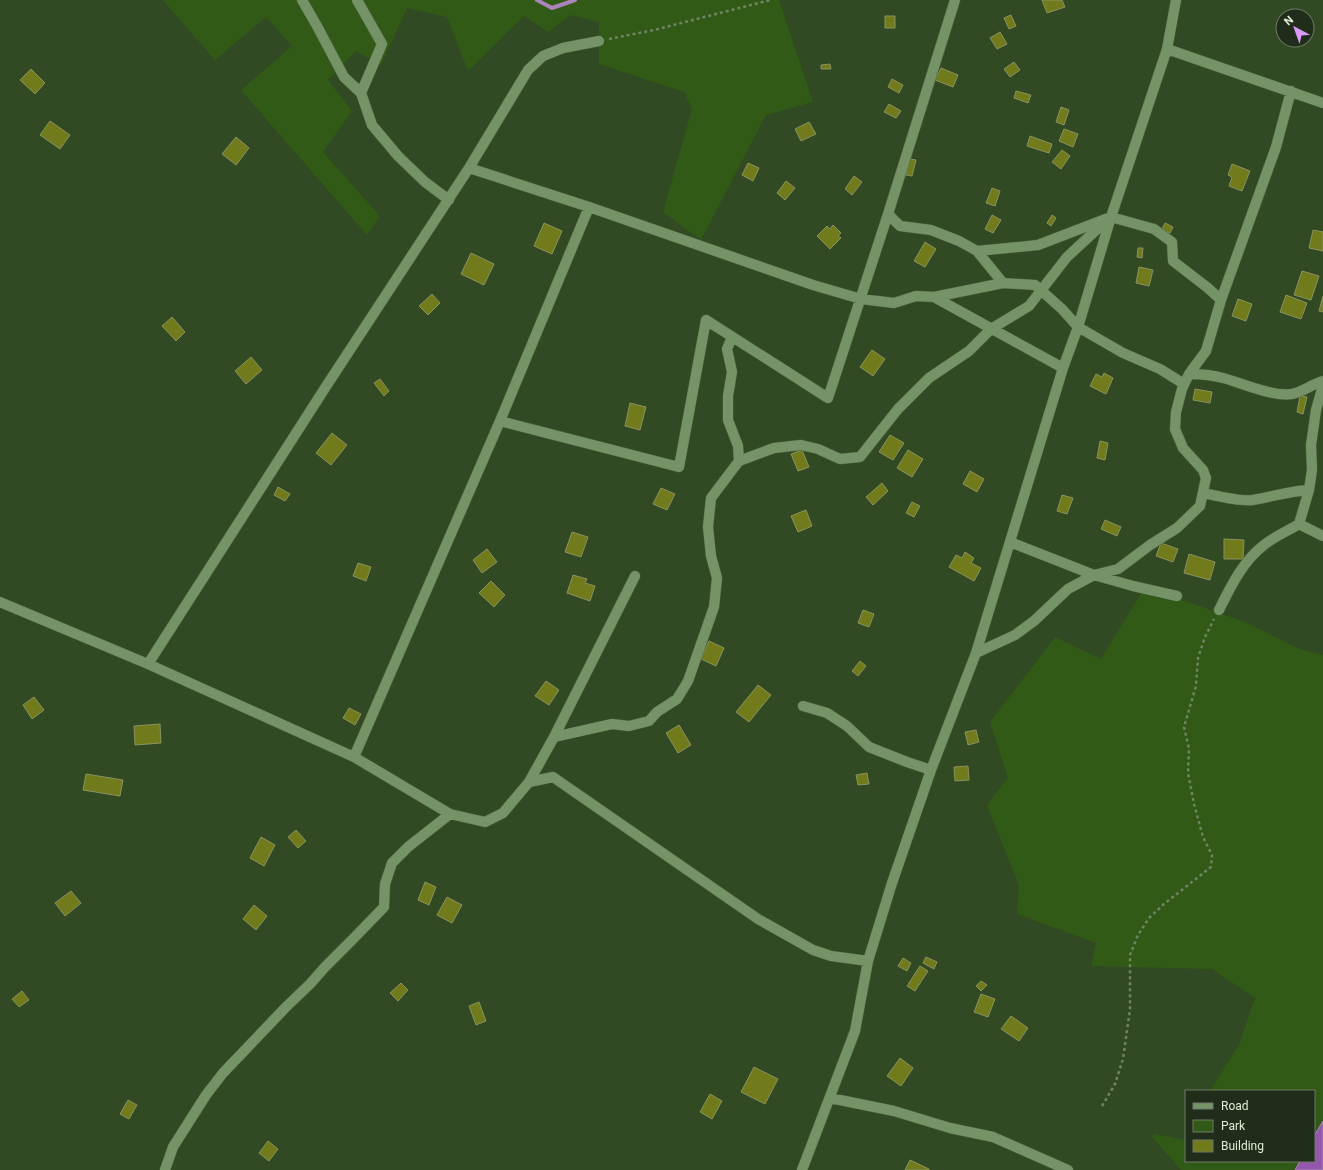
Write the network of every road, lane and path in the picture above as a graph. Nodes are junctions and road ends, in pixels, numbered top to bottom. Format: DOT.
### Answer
graph roads {
  1 [pos="302,0"];
  2 [pos="357,0"];
  3 [pos="770,0"];
  4 [pos="955,0"];
  5 [pos="1176,0"];
  6 [pos="599,41"];
  7 [pos="1167,49"];
  8 [pos="1291,90"];
  9 [pos="361,93"];
  10 [pos="1323,103"];
  11 [pos="470,168"];
  12 [pos="449,200"];
  13 [pos="589,207"];
  14 [pos="888,214"];
  15 [pos="1111,217"];
  16 [pos="977,251"];
  17 [pos="1003,283"];
  18 [pos="1041,290"];
  19 [pos="934,297"];
  20 [pos="860,299"];
  21 [pos="1220,300"];
  22 [pos="1078,327"];
  23 [pos="991,329"];
  24 [pos="732,337"];
  25 [pos="1063,368"];
  26 [pos="1189,374"];
  27 [pos="1323,381"];
  28 [pos="1184,384"];
  29 [pos="1323,385"];
  30 [pos="500,421"];
  31 [pos="740,461"];
  32 [pos="1309,490"];
  33 [pos="1203,493"];
  34 [pos="1299,524"];
  35 [pos="1323,536"];
  36 [pos="1010,542"];
  37 [pos="1094,575"];
  38 [pos="635,576"];
  39 [pos="1177,596"];
  40 [pos="0,602"];
  41 [pos="1219,610"];
  42 [pos="976,653"];
  43 [pos="148,664"];
  44 [pos="804,706"];
  45 [pos="554,737"];
  46 [pos="354,757"];
  47 [pos="930,770"];
  48 [pos="529,782"];
  49 [pos="450,814"];
  50 [pos="868,961"];
  51 [pos="830,1098"];
  52 [pos="1102,1106"];
  53 [pos="165,1170"];
  54 [pos="802,1170"];
  55 [pos="1068,1170"];
  1 -- 9 [label="street"];
  2 -- 9 [label="street"];
  3 -- 6 [label="path"];
  4 -- 14 [label="street"];
  5 -- 7 [label="street"];
  6 -- 11 [label="street"];
  7 -- 8 [label="street"];
  7 -- 15 [label="street"];
  8 -- 10 [label="street"];
  8 -- 21 [label="street"];
  9 -- 12 [label="street"];
  11 -- 12 [label="street"];
  11 -- 13 [label="street"];
  12 -- 43 [label="street"];
  13 -- 20 [label="street"];
  13 -- 30 [label="street"];
  14 -- 16 [label="street"];
  14 -- 20 [label="street"];
  15 -- 16 [label="street"];
  15 -- 18 [label="street"];
  15 -- 21 [label="street"];
  15 -- 22 [label="street"];
  16 -- 17 [label="street"];
  17 -- 18 [label="street"];
  17 -- 19 [label="street"];
  18 -- 22 [label="street"];
  18 -- 23 [label="street"];
  19 -- 20 [label="street"];
  19 -- 23 [label="street"];
  20 -- 24 [label="street"];
  21 -- 26 [label="street"];
  22 -- 25 [label="street"];
  22 -- 28 [label="street"];
  23 -- 25 [label="street"];
  23 -- 31 [label="street"];
  24 -- 30 [label="street"];
  24 -- 31 [label="street"];
  25 -- 36 [label="street"];
  26 -- 27 [label="street"];
  26 -- 28 [label="street"];
  28 -- 33 [label="street"];
  29 -- 32 [label="street"];
  30 -- 46 [label="street"];
  31 -- 45 [label="street"];
  32 -- 33 [label="street"];
  32 -- 34 [label="street"];
  33 -- 37 [label="street"];
  34 -- 35 [label="street"];
  34 -- 41 [label="street"];
  36 -- 37 [label="street"];
  36 -- 42 [label="street"];
  37 -- 39 [label="street"];
  37 -- 42 [label="street"];
  38 -- 45 [label="street"];
  40 -- 43 [label="street"];
  41 -- 52 [label="path"];
  42 -- 47 [label="street"];
  43 -- 46 [label="street"];
  44 -- 47 [label="street"];
  45 -- 48 [label="street"];
  46 -- 49 [label="street"];
  47 -- 50 [label="street"];
  48 -- 49 [label="street"];
  48 -- 50 [label="street"];
  49 -- 53 [label="street"];
  50 -- 51 [label="street"];
  51 -- 54 [label="street"];
  51 -- 55 [label="street"];
}
